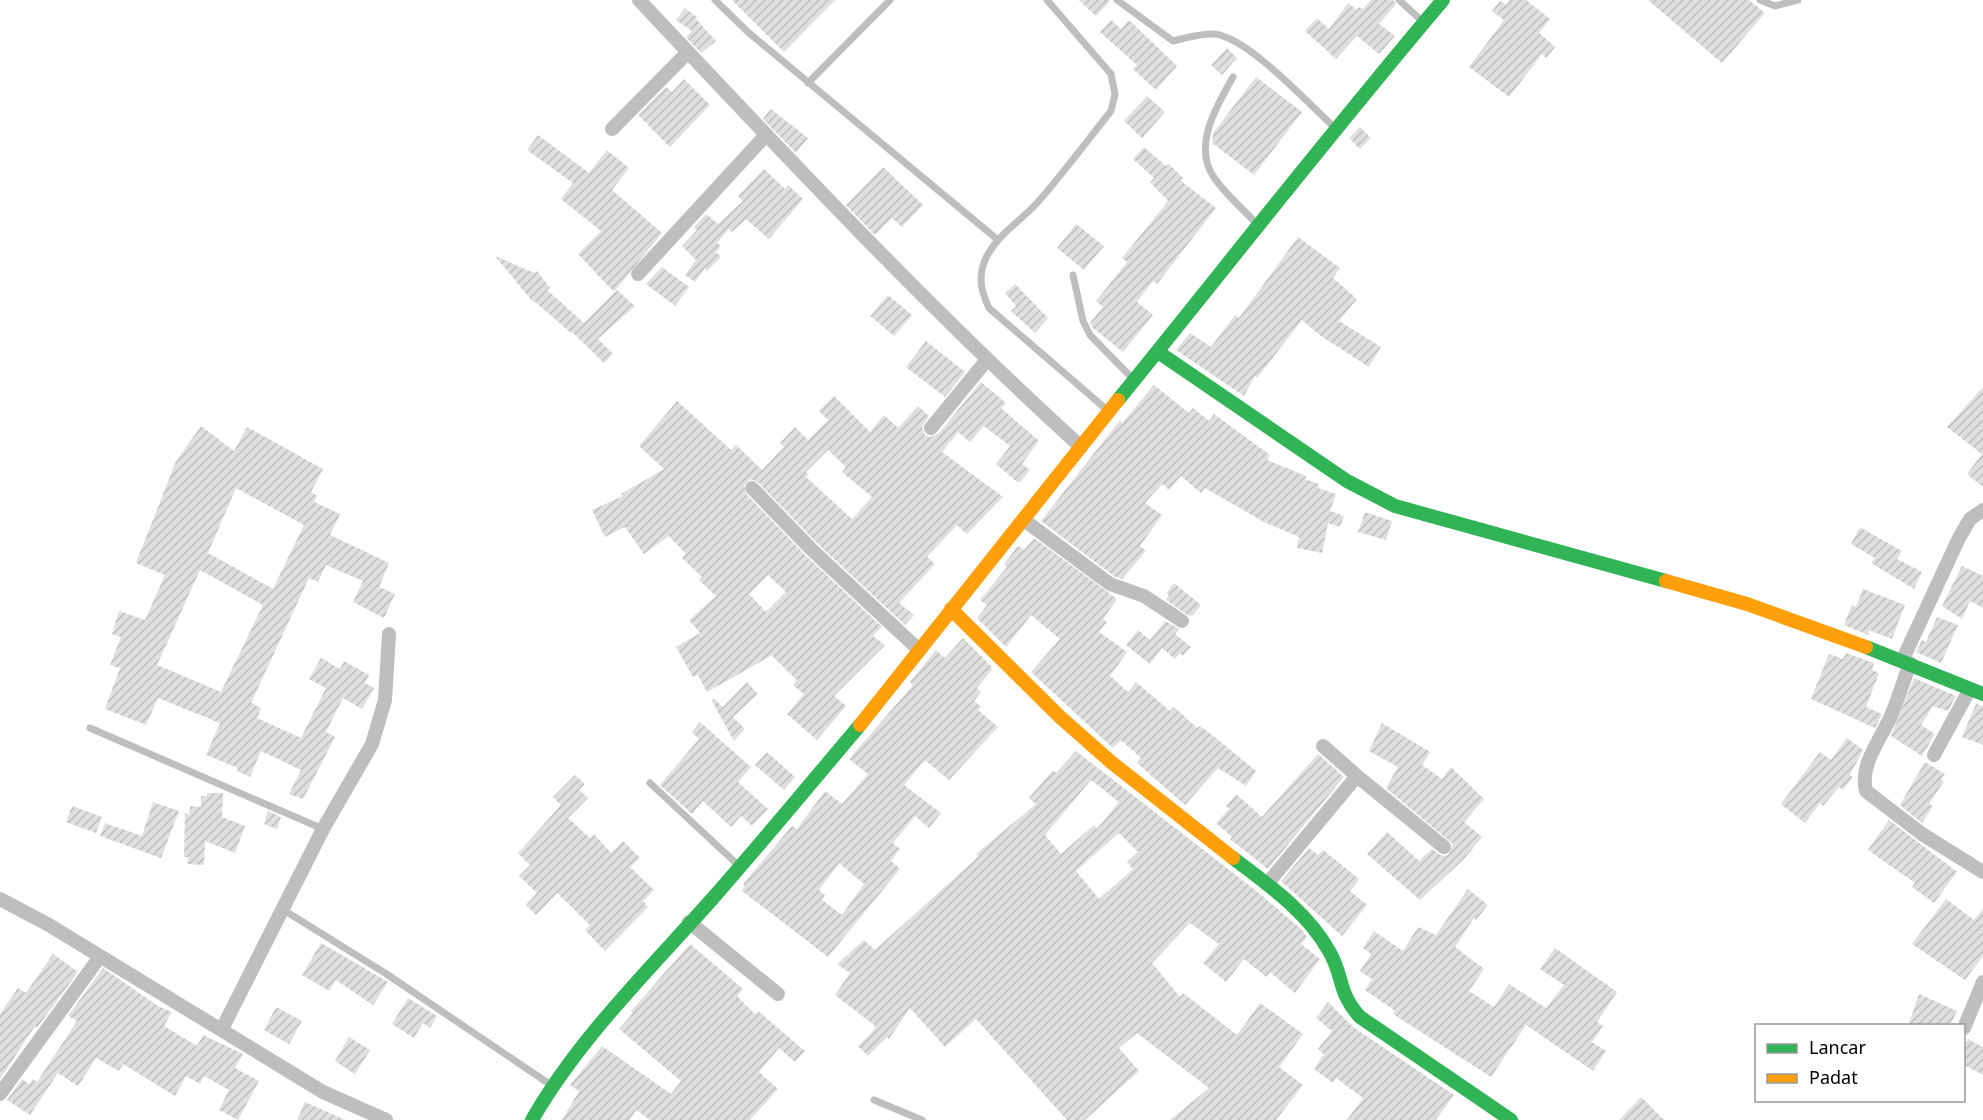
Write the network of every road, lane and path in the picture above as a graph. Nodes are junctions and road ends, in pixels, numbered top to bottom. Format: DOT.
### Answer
graph roads {
  1 [pos="639,0"];
  2 [pos="715,0"];
  3 [pos="890,0"];
  4 [pos="1047,0"];
  5 [pos="1117,0"];
  6 [pos="1399,0"];
  7 [pos="1443,0"];
  8 [pos="1760,0"];
  9 [pos="1798,0"];
  10 [pos="1423,22"];
  11 [pos="688,52"];
  12 [pos="1233,77"];
  13 [pos="808,83"];
  14 [pos="1335,127"];
  15 [pos="612,129"];
  16 [pos="766,135"];
  17 [pos="1258,226"];
  18 [pos="998,240"];
  19 [pos="638,274"];
  20 [pos="1073,275"];
  21 [pos="1158,352"];
  22 [pos="986,361"];
  23 [pos="1135,381"];
  24 [pos="1109,412"];
  25 [pos="931,428"];
  26 [pos="1080,447"];
  27 [pos="752,488"];
  28 [pos="1983,510"];
  29 [pos="1024,520"];
  30 [pos="951,609"];
  31 [pos="1182,621"];
  32 [pos="389,634"];
  33 [pos="918,649"];
  34 [pos="1906,662"];
  35 [pos="1976,691"];
  36 [pos="90,728"];
  37 [pos="1323,746"];
  38 [pos="1934,755"];
  39 [pos="1357,776"];
  40 [pos="650,783"];
  41 [pos="323,829"];
  42 [pos="1444,847"];
  43 [pos="740,866"];
  44 [pos="1983,872"];
  45 [pos="1267,884"];
  46 [pos="0,899"];
  47 [pos="282,909"];
  48 [pos="689,922"];
  49 [pos="99,958"];
  50 [pos="1983,982"];
  51 [pos="778,994"];
  52 [pos="1965,1026"];
  53 [pos="222,1029"];
  54 [pos="552,1085"];
  55 [pos="0,1094"];
  56 [pos="874,1100"];
  57 [pos="386,1120"];
  58 [pos="532,1120"];
  59 [pos="922,1120"];
  60 [pos="1511,1120"];
  1 -- 11 [label="street"];
  2 -- 13 [label="lane"];
  3 -- 13 [label="lane"];
  4 -- 18 [label="lane"];
  5 -- 14 [label="lane"];
  6 -- 10 [label="lane"];
  7 -- 10 [label="street"];
  8 -- 9 [label="lane"];
  10 -- 14 [label="street"];
  11 -- 15 [label="street"];
  11 -- 16 [label="street"];
  12 -- 17 [label="lane"];
  13 -- 18 [label="lane"];
  14 -- 17 [label="street"];
  16 -- 19 [label="street"];
  16 -- 22 [label="street"];
  17 -- 21 [label="street"];
  18 -- 24 [label="lane"];
  20 -- 23 [label="lane"];
  21 -- 23 [label="street"];
  21 -- 34 [label="street"];
  22 -- 25 [label="street"];
  22 -- 26 [label="street"];
  23 -- 24 [label="street"];
  24 -- 26 [label="street"];
  26 -- 29 [label="street"];
  27 -- 33 [label="street"];
  28 -- 34 [label="street"];
  29 -- 30 [label="street"];
  29 -- 31 [label="street"];
  30 -- 33 [label="street"];
  30 -- 45 [label="street"];
  32 -- 41 [label="street"];
  33 -- 43 [label="street"];
  34 -- 35 [label="street"];
  34 -- 44 [label="street"];
  35 -- 38 [label="street"];
  36 -- 41 [label="lane"];
  37 -- 39 [label="street"];
  39 -- 42 [label="street"];
  39 -- 45 [label="street"];
  40 -- 43 [label="lane"];
  41 -- 47 [label="street"];
  43 -- 48 [label="street"];
  45 -- 60 [label="street"];
  46 -- 49 [label="street"];
  47 -- 53 [label="street"];
  47 -- 54 [label="lane"];
  48 -- 51 [label="street"];
  48 -- 54 [label="street"];
  49 -- 53 [label="street"];
  49 -- 55 [label="street"];
  50 -- 52 [label="street"];
  53 -- 57 [label="street"];
  54 -- 58 [label="street"];
  56 -- 59 [label="lane"];
}
